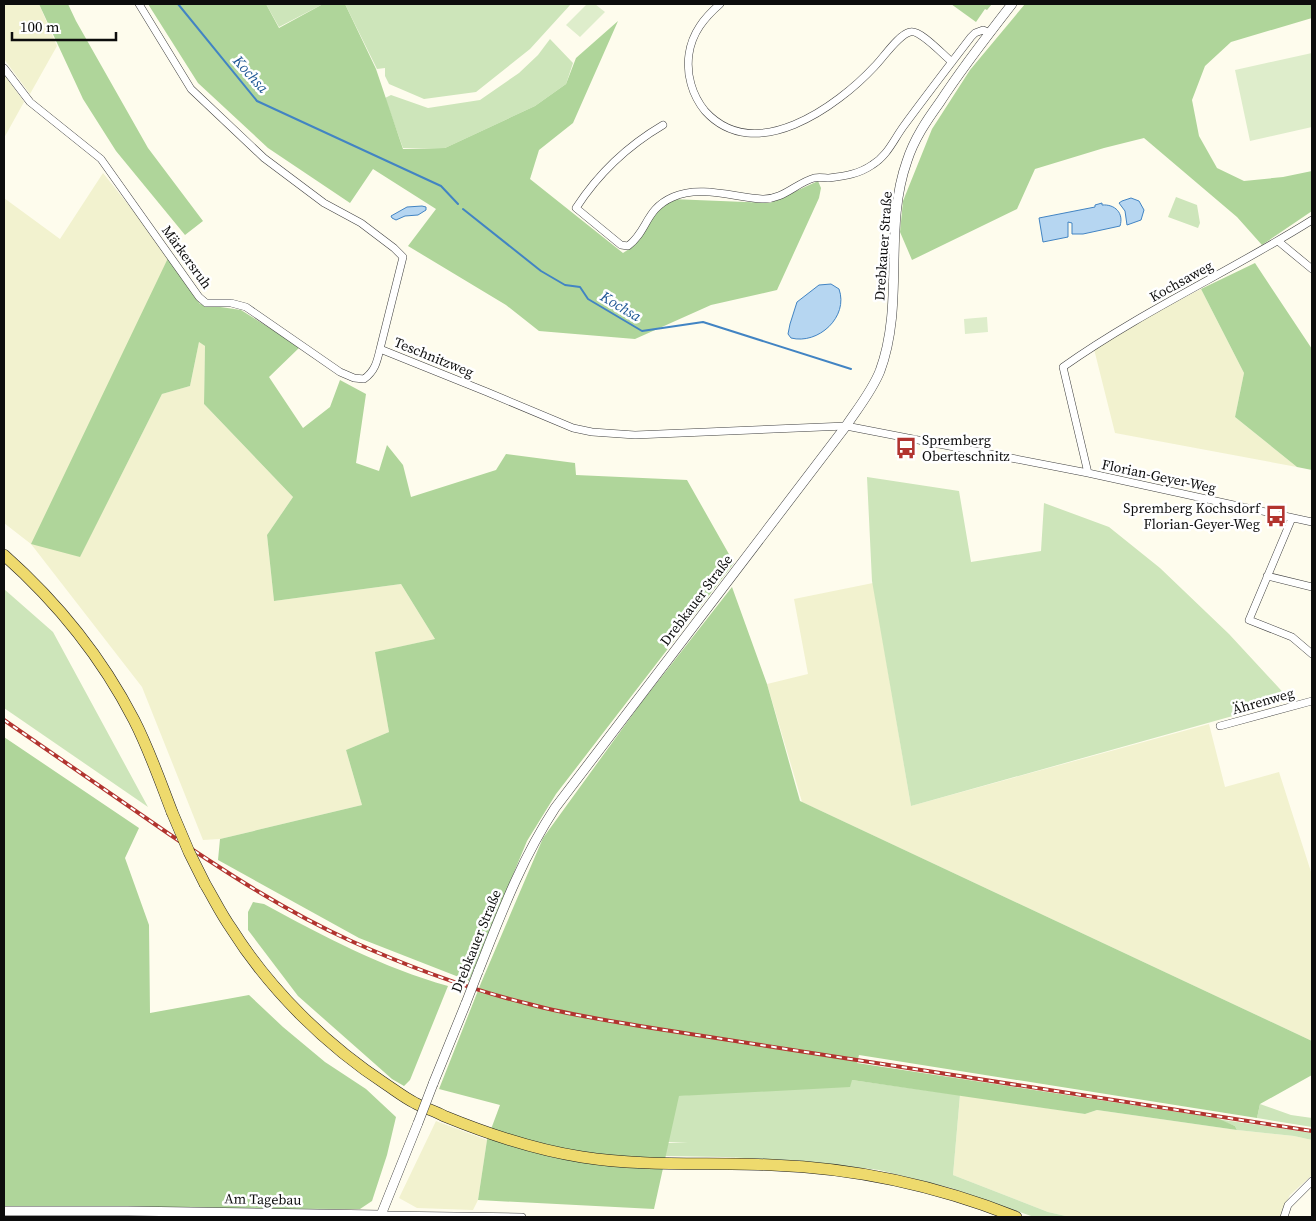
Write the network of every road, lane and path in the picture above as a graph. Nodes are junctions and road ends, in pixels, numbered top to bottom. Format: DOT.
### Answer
graph roads {
  1 [pos="139,4"];
  2 [pos="720,4"];
  3 [pos="1012,4"];
  4 [pos="990,33"];
  5 [pos="952,62"];
  6 [pos="4,68"];
  7 [pos="664,125"];
  8 [pos="1312,220"];
  9 [pos="1278,241"];
  10 [pos="1312,269"];
  11 [pos="380,349"];
  12 [pos="1063,366"];
  13 [pos="846,426"];
  14 [pos="1088,473"];
  15 [pos="1292,518"];
  16 [pos="1312,522"];
  17 [pos="4,555"];
  18 [pos="1267,576"];
  19 [pos="1312,587"];
  20 [pos="1312,654"];
  21 [pos="1312,701"];
  22 [pos="1220,726"];
  23 [pos="1312,1180"];
  24 [pos="4,1211"];
  25 [pos="381,1216"];
  26 [pos="522,1217"];
  27 [pos="1016,1217"];
  28 [pos="1284,1217"];
  1 -- 11 [label="street, Teschnitzweg"];
  2 -- 5 [label="street"];
  3 -- 4 [label="street, Drebkauer Straße"];
  4 -- 5 [label="street"];
  4 -- 13 [label="street, Drebkauer Straße"];
  5 -- 7 [label="street"];
  6 -- 11 [label="street, Märkersruh"];
  8 -- 9 [label="street, Kochsaweg"];
  9 -- 10 [label="street"];
  9 -- 12 [label="street, Kochsaweg"];
  11 -- 13 [label="street, Teschnitzweg"];
  12 -- 14 [label="street, Florian-Geyer-Weg"];
  13 -- 14 [label="street, Florian-Geyer-Weg"];
  13 -- 25 [label="street, Drebkauer Straße, bridge"];
  14 -- 15 [label="street, Florian-Geyer-Weg"];
  15 -- 16 [label="street, Florian-Geyer-Weg"];
  15 -- 18 [label="street"];
  17 -- 27 [label="main road, bridge"];
  18 -- 19 [label="street"];
  18 -- 20 [label="street"];
  21 -- 22 [label="street, Ährenweg"];
  23 -- 28 [label="street"];
  24 -- 25 [label="street, Am Tagebau"];
  25 -- 26 [label="street, Am Tagebau"];
}
